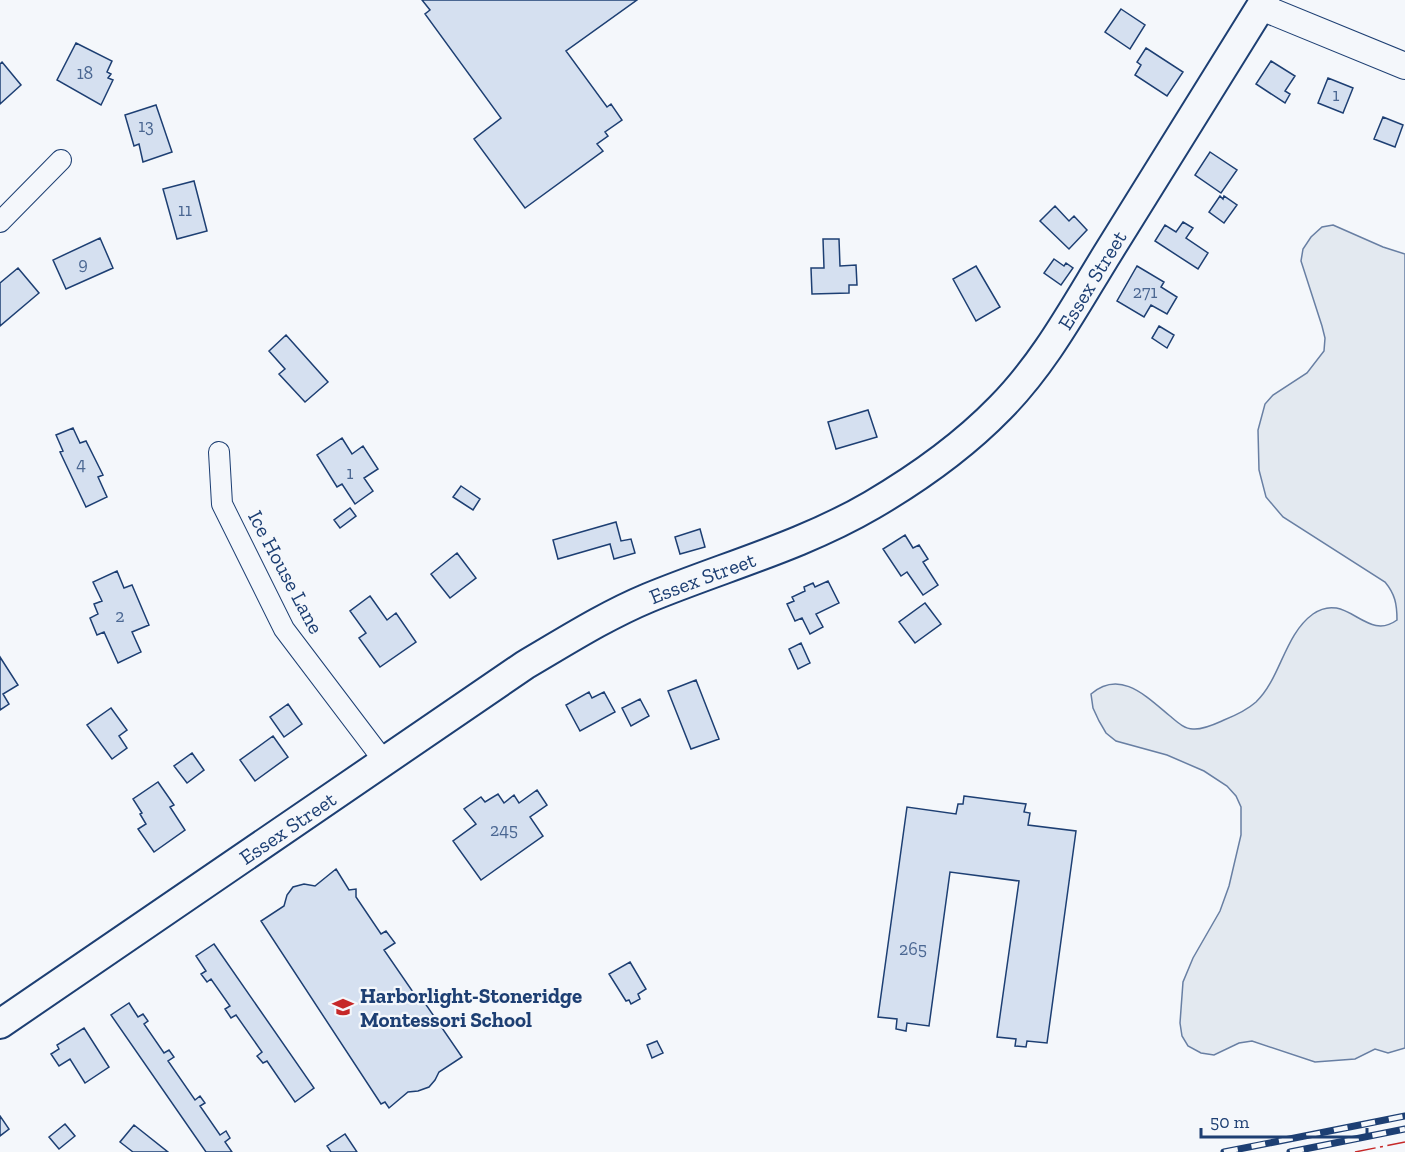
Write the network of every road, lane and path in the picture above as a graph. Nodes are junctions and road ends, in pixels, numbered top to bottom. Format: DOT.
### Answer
graph roads {
  1 [pos="1263,4"];
  2 [pos="1405,66"];
  3 [pos="61,160"];
  4 [pos="0,222"];
  5 [pos="219,452"];
  6 [pos="384,761"];
  7 [pos="0,1024"];
  1 -- 2 [label="street"];
  1 -- 6 [label="main road, Essex Street"];
  3 -- 4 [label="street"];
  5 -- 6 [label="street, Ice House Lane"];
  6 -- 7 [label="main road, Essex Street"];
}
